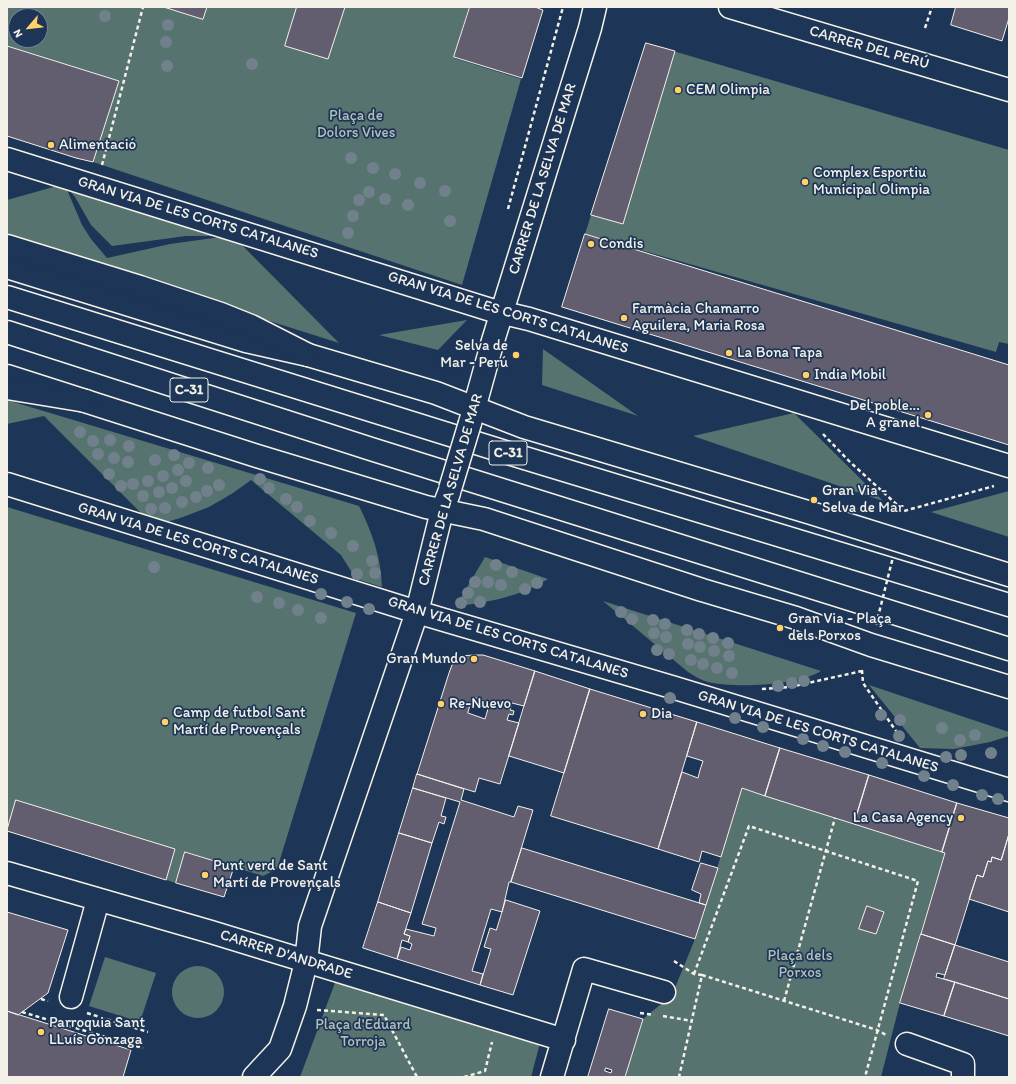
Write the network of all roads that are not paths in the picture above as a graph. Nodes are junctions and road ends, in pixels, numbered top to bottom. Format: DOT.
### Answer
graph roads {
  1 [pos="595,7"];
  2 [pos="730,7"];
  3 [pos="1009,90"];
  4 [pos="7,159"];
  5 [pos="7,246"];
  6 [pos="7,267"];
  7 [pos="7,296"];
  8 [pos="502,313"];
  9 [pos="7,332"];
  10 [pos="308,355"];
  11 [pos="7,376"];
  12 [pos="7,388"];
  13 [pos="86,401"];
  14 [pos="473,415"];
  15 [pos="1005,475"];
  16 [pos="7,484"];
  17 [pos="442,511"];
  18 [pos="1009,575"];
  19 [pos="1009,605"];
  20 [pos="417,612"];
  21 [pos="1009,650"];
  22 [pos="1009,687"];
  23 [pos="1009,790"];
  24 [pos="7,872"];
  25 [pos="98,900"];
  26 [pos="306,962"];
  27 [pos="664,992"];
  28 [pos="70,997"];
  29 [pos="564,1040"];
  30 [pos="907,1044"];
  31 [pos="254,1077"];
  32 [pos="552,1077"];
  33 [pos="963,1077"];
  1 -- 8 [label="main road, CARRER DE LA SELVA DE MAR"];
  2 -- 3 [label="main road, CARRER DEL PERÚ"];
  4 -- 8 [label="main road, GRAN VIA DE LES CORTS CATALANES"];
  5 -- 10 [label="main road"];
  6 -- 10 [label="main road"];
  7 -- 19 [label="main road, C-31"];
  8 -- 14 [label="main road, CARRER DE LA SELVA DE MAR"];
  8 -- 15 [label="main road, GRAN VIA DE LES CORTS CATALANES"];
  9 -- 21 [label="main road, C-31"];
  10 -- 14 [label="main road"];
  11 -- 13 [label="main road"];
  12 -- 13 [label="main road"];
  13 -- 17 [label="main road"];
  14 -- 17 [label="main road, CARRER DE LA SELVA DE MAR, bridge"];
  14 -- 18 [label="main road"];
  16 -- 20 [label="main road, GRAN VIA DE LES CORTS CATALANES"];
  17 -- 20 [label="main road, CARRER DE LA SELVA DE MAR"];
  17 -- 22 [label="main road"];
  20 -- 23 [label="main road, GRAN VIA DE LES CORTS CATALANES"];
  20 -- 26 [label="main road, CARRER DE LA SELVA DE MAR"];
  24 -- 25 [label="main road, CARRER D'ANDRADE"];
  25 -- 26 [label="main road, CARRER D'ANDRADE"];
  25 -- 28 [label="main road"];
  26 -- 29 [label="main road, CARRER D'ANDRADE"];
  26 -- 31 [label="main road, CARRER DE LA SELVA DE MAR"];
  27 -- 29 [label="main road"];
  29 -- 32 [label="main road"];
  30 -- 33 [label="main road"];
}
